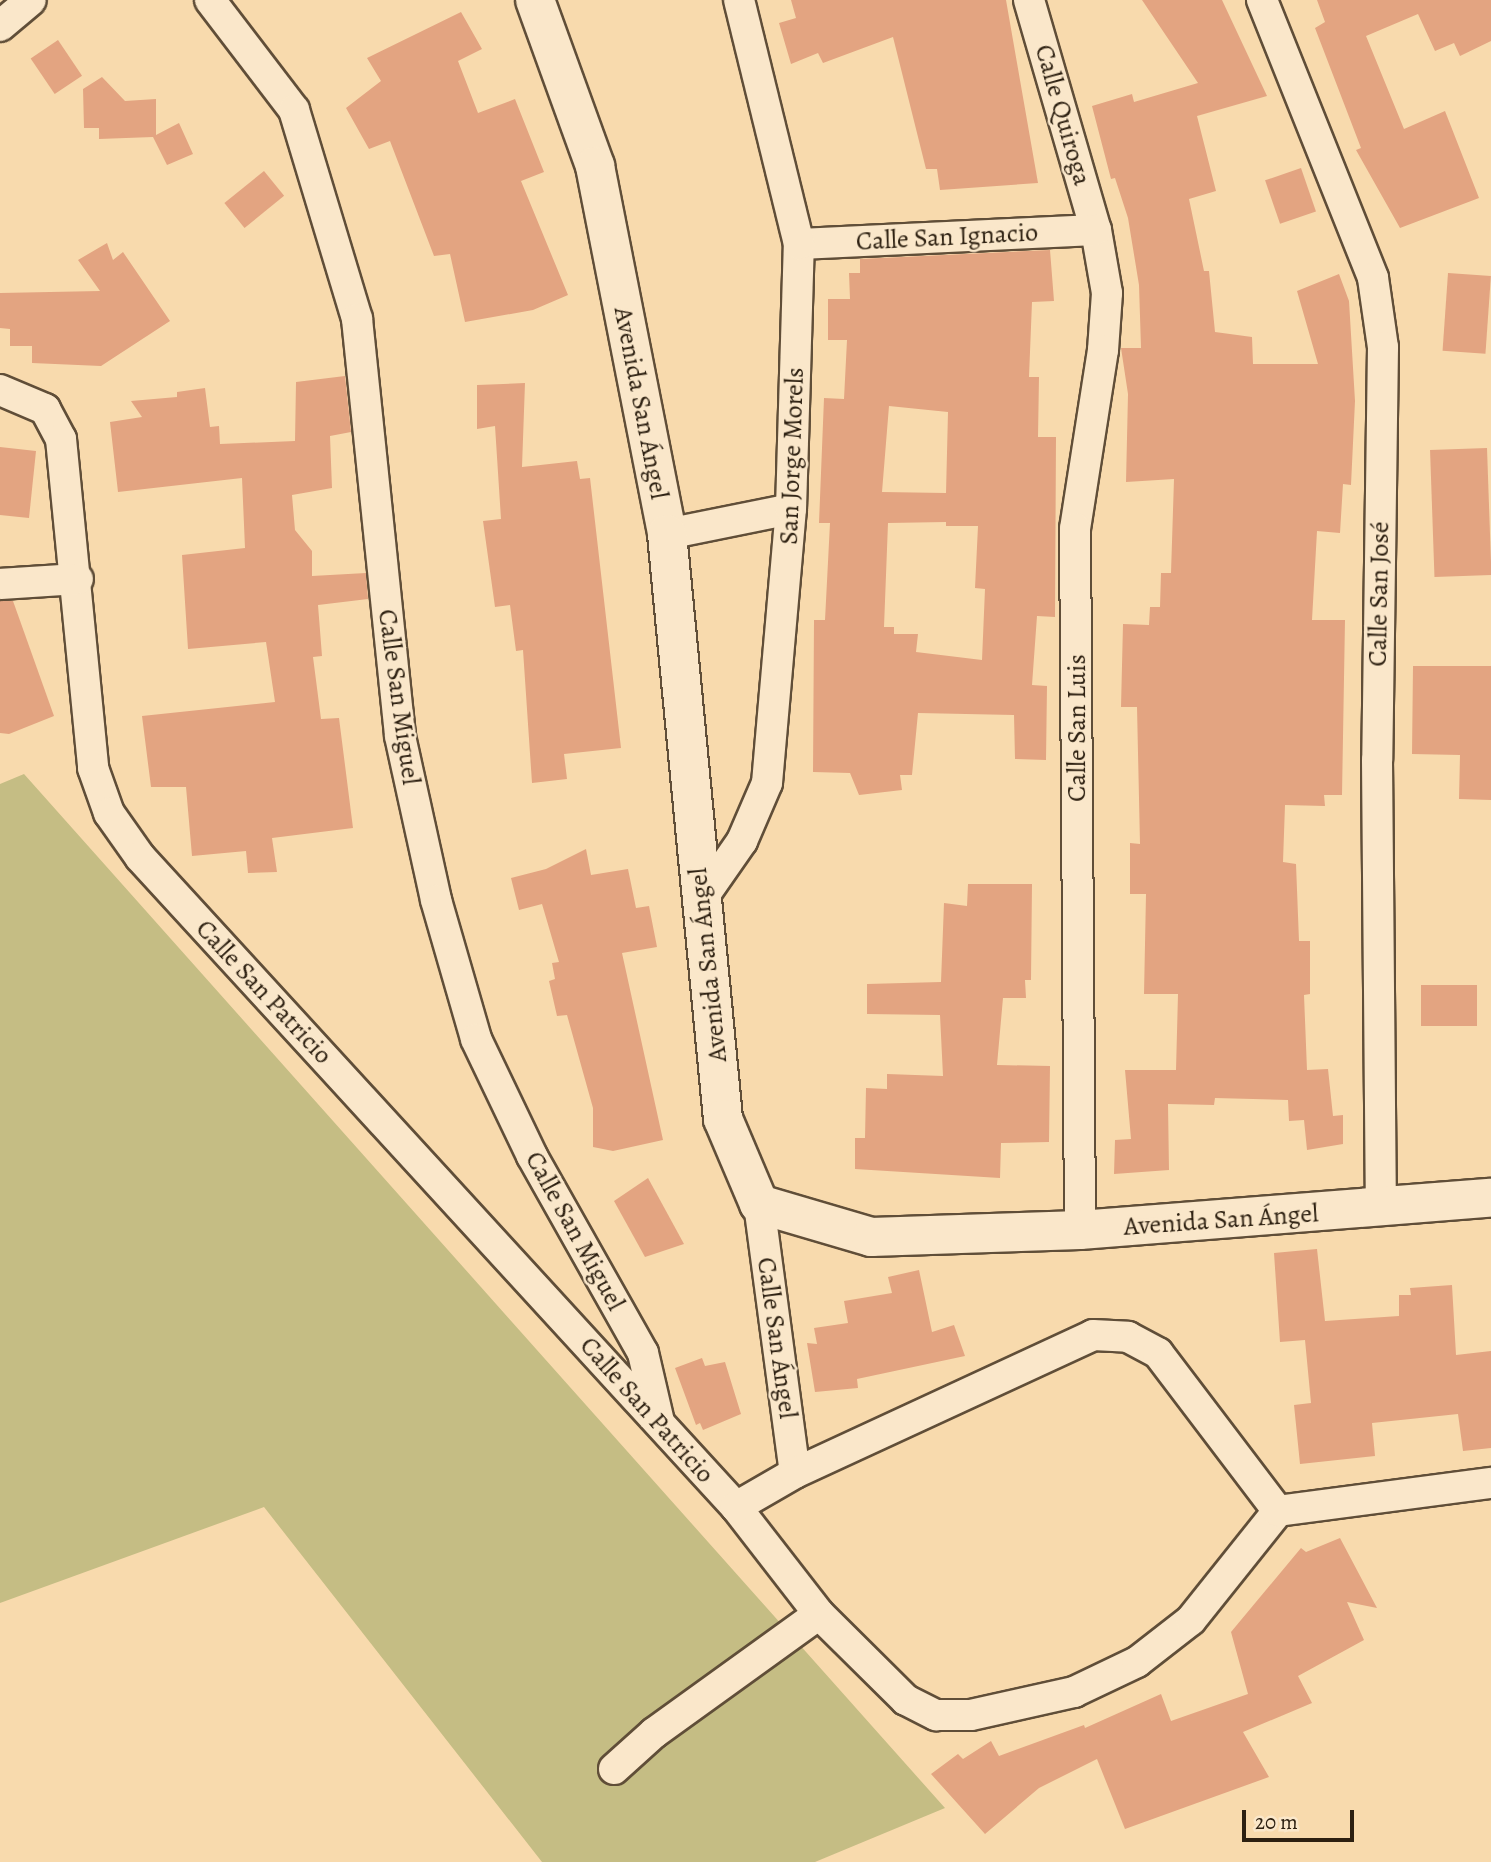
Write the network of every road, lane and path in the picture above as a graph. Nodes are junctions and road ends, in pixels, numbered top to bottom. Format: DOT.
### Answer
graph roads {
  1 [pos="31,0"];
  2 [pos="209,0"];
  3 [pos="535,0"];
  4 [pos="740,0"];
  5 [pos="1029,0"];
  6 [pos="1262,0"];
  7 [pos="0,26"];
  8 [pos="1096,230"];
  9 [pos="799,244"];
  10 [pos="0,390"];
  11 [pos="791,509"];
  12 [pos="667,534"];
  13 [pos="78,579"];
  14 [pos="0,584"];
  15 [pos="701,900"];
  16 [pos="1491,1198"];
  17 [pos="759,1204"];
  18 [pos="1381,1209"];
  19 [pos="1080,1230"];
  20 [pos="659,1424"];
  21 [pos="795,1473"];
  22 [pos="1491,1483"];
  23 [pos="736,1507"];
  24 [pos="1278,1511"];
  25 [pos="819,1614"];
  26 [pos="614,1769"];
  1 -- 7 [label="street"];
  2 -- 20 [label="street, Calle San Miguel"];
  3 -- 12 [label="street, Avenida San Ángel"];
  4 -- 9 [label="street, San Jorge Morels"];
  5 -- 8 [label="street, Calle Quiroga"];
  6 -- 18 [label="street, Calle San José"];
  8 -- 9 [label="street, Calle San Ignacio"];
  8 -- 19 [label="street, Calle San Luis"];
  9 -- 11 [label="street, San Jorge Morels"];
  10 -- 13 [label="street, Calle San Patricio"];
  11 -- 12 [label="street"];
  11 -- 15 [label="street, San Jorge Morels"];
  12 -- 15 [label="street, Avenida San Ángel"];
  13 -- 14 [label="street"];
  13 -- 20 [label="street, Calle San Patricio"];
  15 -- 17 [label="street, Avenida San Ángel"];
  16 -- 18 [label="street, Avenida San Ángel"];
  17 -- 19 [label="street, Avenida San Ángel"];
  17 -- 21 [label="street, Calle San Ángel"];
  18 -- 19 [label="street, Avenida San Ángel"];
  20 -- 23 [label="street, Calle San Patricio"];
  21 -- 23 [label="street, Calle San Patricio"];
  21 -- 24 [label="street, Calle San Patricio"];
  22 -- 24 [label="street"];
  23 -- 25 [label="street, Calle San Patricio"];
  24 -- 25 [label="street, Calle San Patricio"];
  25 -- 26 [label="street"];
}
